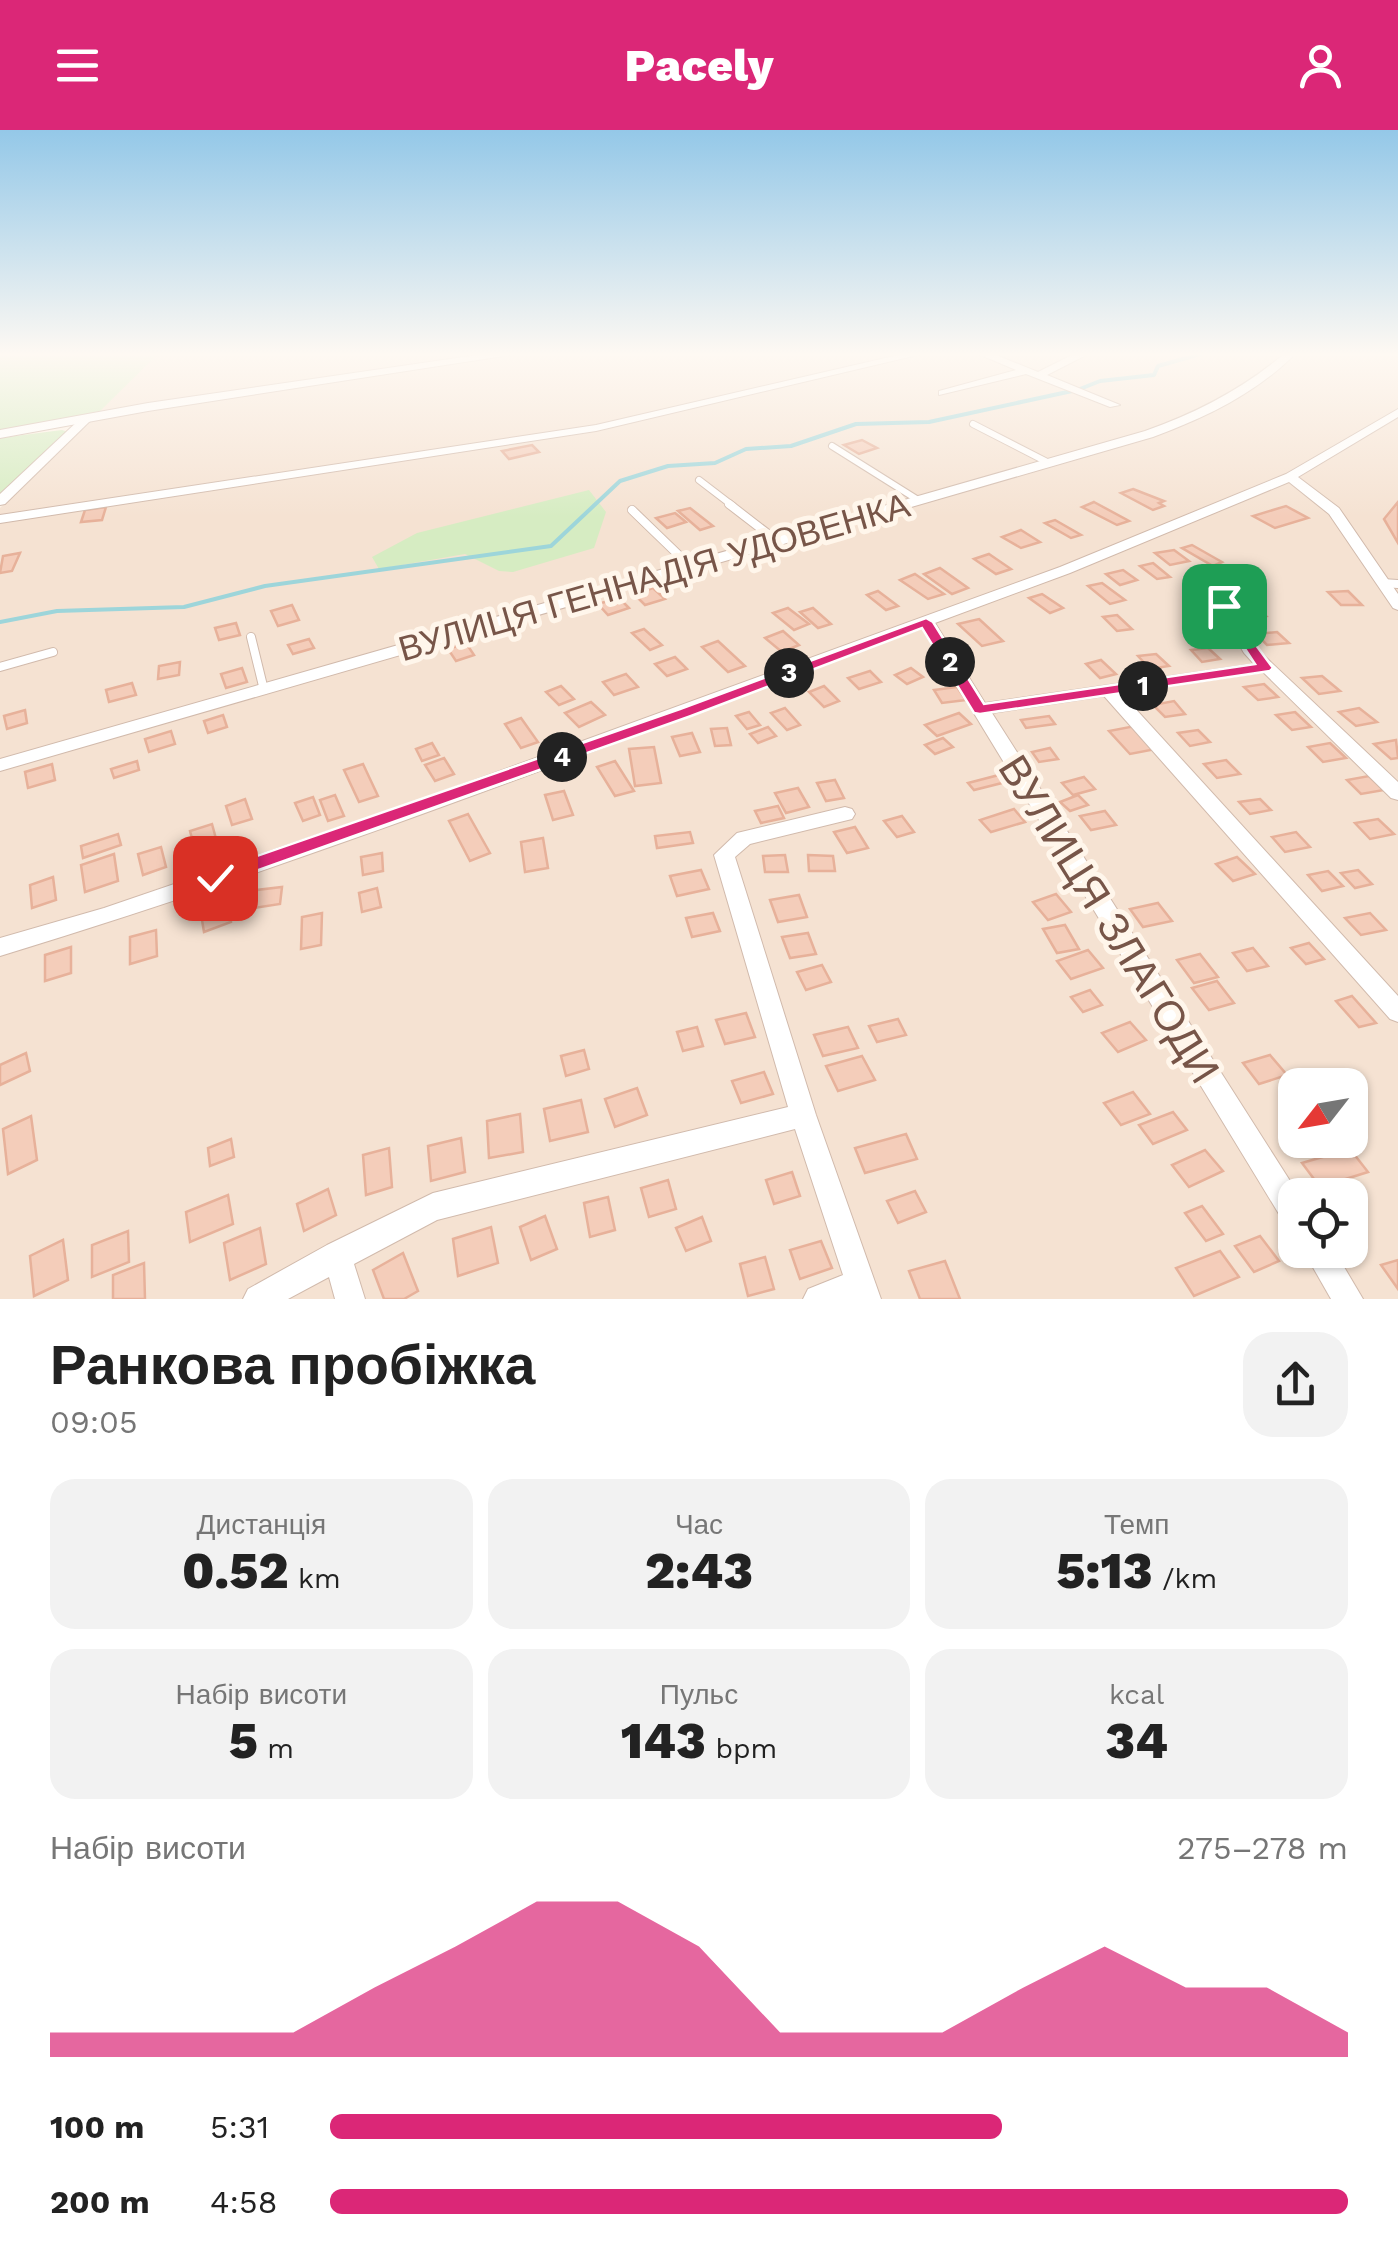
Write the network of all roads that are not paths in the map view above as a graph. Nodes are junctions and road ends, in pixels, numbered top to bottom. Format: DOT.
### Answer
graph roads {
  1 [pos="145,408"];
  2 [pos="685,408"];
  3 [pos="1208,408"];
  4 [pos="1398,412"];
  5 [pos="84,421"];
  6 [pos="974,424"];
  7 [pos="0,434"];
  8 [pos="832,446"];
  9 [pos="1049,463"];
  10 [pos="1290,477"];
  11 [pos="699,480"];
  12 [pos="0,500"];
  13 [pos="918,500"];
  14 [pos="632,510"];
  15 [pos="0,520"];
  16 [pos="777,542"];
  17 [pos="691,567"];
  18 [pos="1382,583"];
  19 [pos="1398,584"];
  20 [pos="1398,605"];
  21 [pos="1224,606"];
  22 [pos="926,622"];
  23 [pos="251,637"];
  24 [pos="52,652"];
  25 [pos="0,667"];
  26 [pos="1265,668"];
  27 [pos="264,690"];
  28 [pos="1110,692"];
  29 [pos="980,709"];
  30 [pos="0,765"];
  31 [pos="1398,793"];
  32 [pos="846,814"];
  33 [pos="0,947"];
  34 [pos="1398,1012"];
  35 [pos="803,1115"];
  36 [pos="1278,1187"];
  37 [pos="337,1256"];
  38 [pos="1328,1268"];
  39 [pos="863,1291"];
  40 [pos="258,1299"];
  41 [pos="350,1299"];
  42 [pos="818,1299"];
  43 [pos="1348,1299"];
  1 -- 5 [label="street"];
  2 -- 15 [label="street"];
  3 -- 9 [label="street, ВУЛИЦЯ ГЕННАДІЯ УДОВЕНКА"];
  4 -- 10 [label="street"];
  5 -- 7 [label="street"];
  5 -- 12 [label="street"];
  6 -- 9 [label="lane"];
  8 -- 13 [label="lane"];
  9 -- 13 [label="street, ВУЛИЦЯ ГЕННАДІЯ УДОВЕНКА"];
  10 -- 18 [label="street"];
  10 -- 22 [label="street"];
  11 -- 16 [label="lane"];
  13 -- 16 [label="street, ВУЛИЦЯ ГЕННАДІЯ УДОВЕНКА"];
  14 -- 17 [label="lane"];
  16 -- 17 [label="street, ВУЛИЦЯ ГЕННАДІЯ УДОВЕНКА"];
  17 -- 27 [label="street, ВУЛИЦЯ ГЕННАДІЯ УДОВЕНКА"];
  18 -- 19 [label="lane"];
  18 -- 20 [label="street"];
  21 -- 26 [label="street"];
  22 -- 29 [label="street, ВУЛИЦЯ ЗЛАГОДИ"];
  22 -- 33 [label="street"];
  23 -- 27 [label="lane"];
  24 -- 25 [label="lane"];
  26 -- 28 [label="street"];
  26 -- 31 [label="street"];
  27 -- 30 [label="street, ВУЛИЦЯ ГЕННАДІЯ УДОВЕНКА"];
  28 -- 29 [label="street"];
  28 -- 34 [label="street"];
  29 -- 36 [label="street, ВУЛИЦЯ ЗЛАГОДИ"];
  32 -- 35 [label="street"];
  35 -- 37 [label="street"];
  35 -- 39 [label="street"];
  37 -- 40 [label="street"];
  37 -- 41 [label="street"];
  38 -- 43 [label="street"];
  39 -- 42 [label="street"];
}
